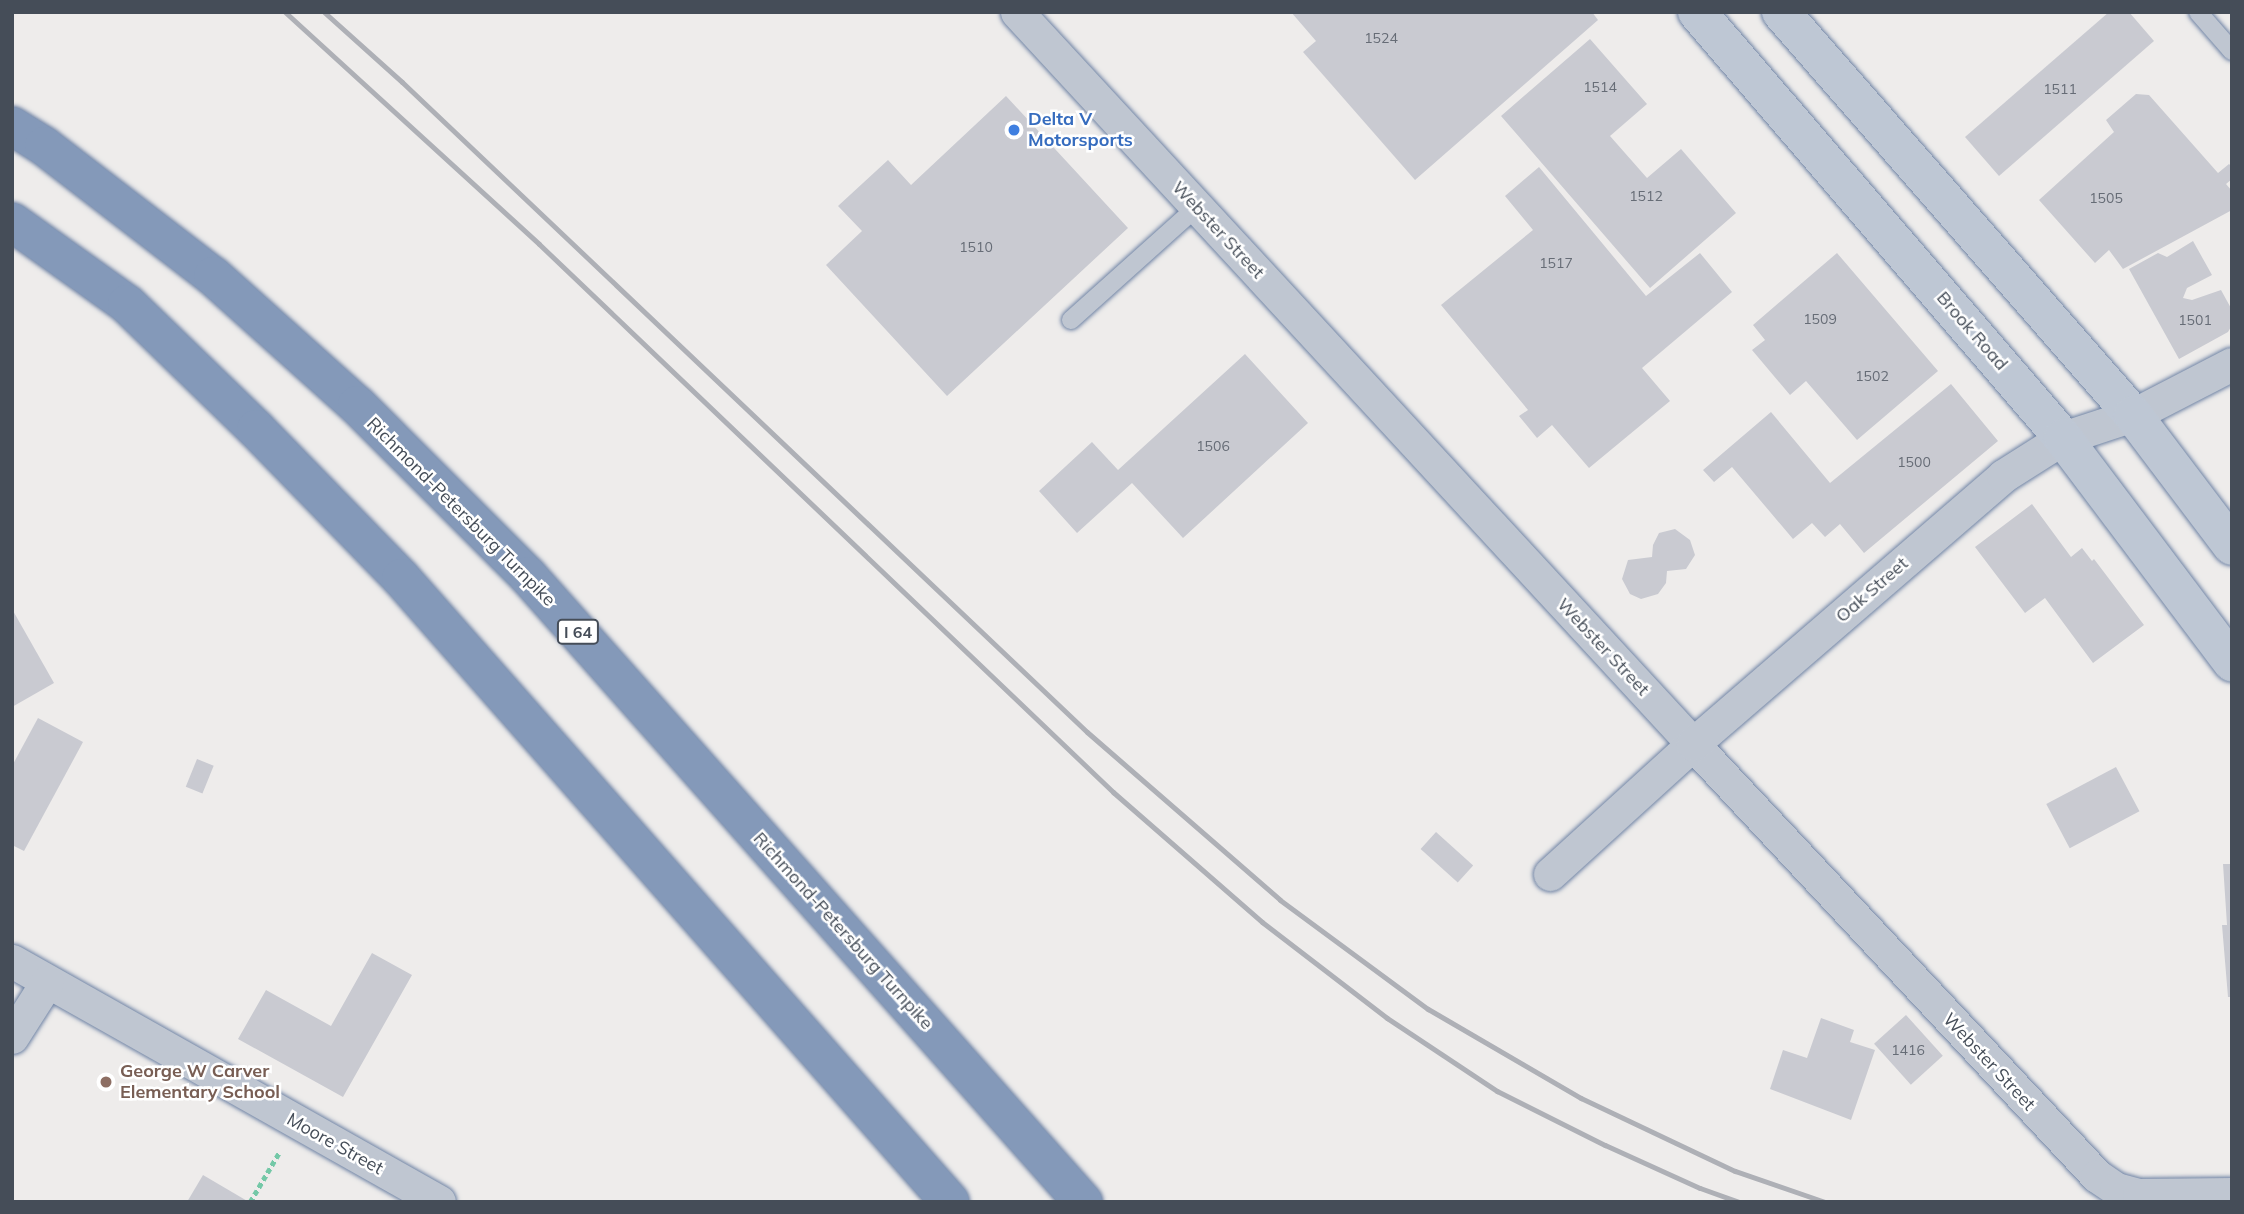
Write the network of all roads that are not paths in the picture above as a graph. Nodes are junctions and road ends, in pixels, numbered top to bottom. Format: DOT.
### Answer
graph roads {
  1 [pos="1017,12"];
  2 [pos="1697,12"];
  3 [pos="1781,12"];
  4 [pos="2198,12"];
  5 [pos="2232,51"];
  6 [pos="12,126"];
  7 [pos="1197,207"];
  8 [pos="12,222"];
  9 [pos="1071,320"];
  10 [pos="2232,364"];
  11 [pos="2133,415"];
  12 [pos="2063,438"];
  13 [pos="2232,546"];
  14 [pos="2232,662"];
  15 [pos="1693,744"];
  16 [pos="1550,874"];
  17 [pos="12,961"];
  18 [pos="47,982"];
  19 [pos="12,1037"];
  20 [pos="2232,1194"];
  21 [pos="439,1202"];
  22 [pos="950,1202"];
  23 [pos="1083,1202"];
  1 -- 7 [label="street, Webster Street"];
  2 -- 12 [label="main road, Brook Road"];
  3 -- 11 [label="main road"];
  4 -- 5 [label="lane"];
  6 -- 23 [label="highway, Richmond-Petersburg Turnpike / I 64"];
  7 -- 9 [label="lane"];
  7 -- 15 [label="street, Webster Street"];
  8 -- 22 [label="highway"];
  10 -- 11 [label="street, Oak Street"];
  11 -- 12 [label="street, Oak Street"];
  11 -- 13 [label="main road"];
  12 -- 14 [label="main road, Brook Road"];
  12 -- 15 [label="street, Oak Street"];
  15 -- 16 [label="street, Oak Street"];
  15 -- 20 [label="street, Webster Street"];
  17 -- 18 [label="street, Moore Street"];
  18 -- 19 [label="street"];
  18 -- 21 [label="street, Moore Street"];
}
